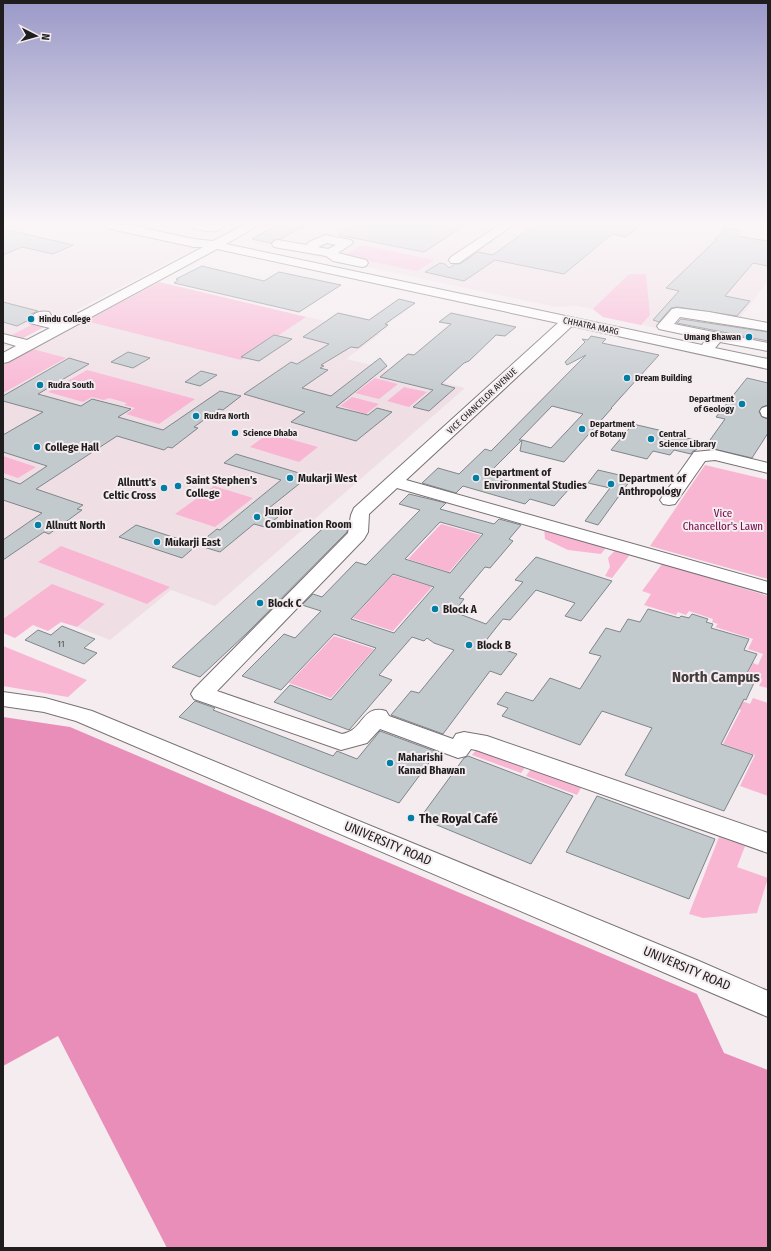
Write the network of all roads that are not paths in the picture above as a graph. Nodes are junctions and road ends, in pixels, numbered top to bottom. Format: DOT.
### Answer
graph roads {
  1 [pos="136,283"];
  2 [pos="146,283"];
  3 [pos="380,283"];
  4 [pos="44,315"];
  5 [pos="56,326"];
  6 [pos="563,326"];
  7 [pos="768,327"];
  8 [pos="716,337"];
  9 [pos="13,341"];
  10 [pos="768,347"];
  11 [pos="705,350"];
  12 [pos="3,353"];
  13 [pos="3,358"];
  14 [pos="768,364"];
  15 [pos="768,468"];
  16 [pos="395,482"];
  17 [pos="669,500"];
  18 [pos="768,588"];
  19 [pos="3,699"];
  20 [pos="768,843"];
  21 [pos="768,1004"];
  1 -- 5 [label="street"];
  2 -- 13 [label="street"];
  3 -- 6 [label="street, CHHATRA MARG"];
  4 -- 5 [label="street"];
  5 -- 9 [label="street"];
  6 -- 11 [label="street, CHHATRA MARG"];
  6 -- 16 [label="street, VICE CHANCELOR AVENUE"];
  7 -- 8 [label="street"];
  8 -- 10 [label="street"];
  8 -- 11 [label="street"];
  9 -- 12 [label="street"];
  11 -- 14 [label="street, CHHATRA MARG"];
  15 -- 17 [label="street"];
  16 -- 18 [label="street"];
  16 -- 20 [label="street, VICE CHANCELOR AVENUE"];
  19 -- 21 [label="street, UNIVERSITY ROAD"];
}
